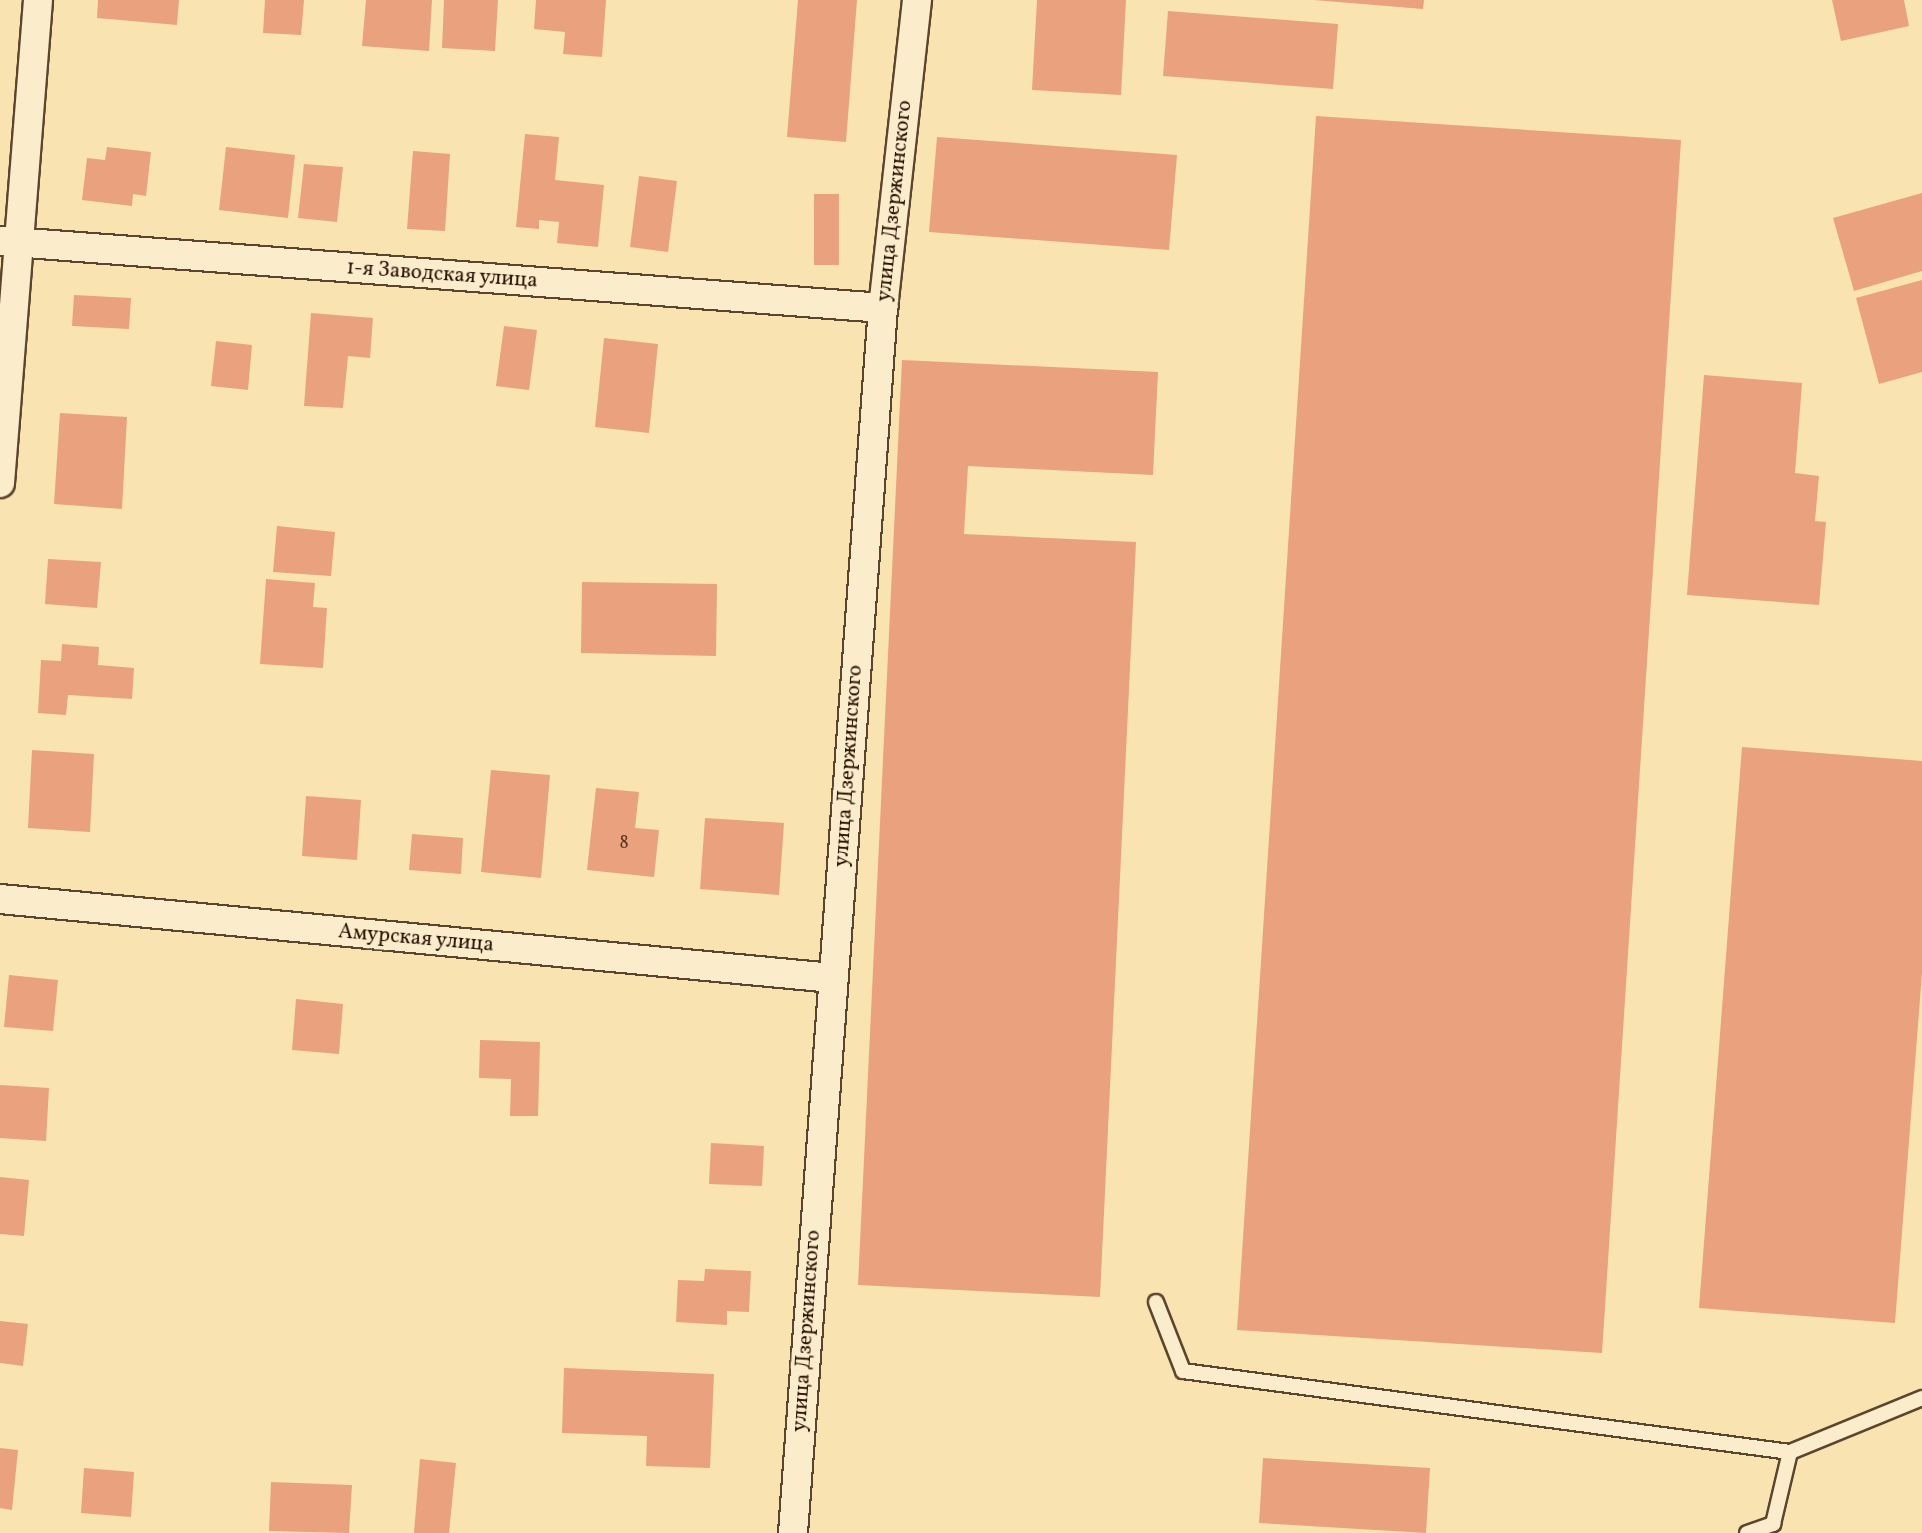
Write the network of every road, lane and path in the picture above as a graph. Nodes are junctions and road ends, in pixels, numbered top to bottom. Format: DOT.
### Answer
graph roads {
  1 [pos="38,0"];
  2 [pos="917,0"];
  3 [pos="9,242"];
  4 [pos="883,308"];
  5 [pos="0,483"];
  6 [pos="0,900"];
  7 [pos="832,978"];
  8 [pos="1156,1302"];
  9 [pos="1922,1398"];
  10 [pos="1790,1452"];
  11 [pos="793,1533"];
  12 [pos="1747,1533"];
  1 -- 3 [label="street"];
  2 -- 4 [label="street, улица Дзержинского"];
  3 -- 4 [label="street, 1-я Заводская улица"];
  3 -- 5 [label="street"];
  4 -- 7 [label="street, улица Дзержинского"];
  6 -- 7 [label="street, Амурская улица"];
  7 -- 11 [label="street, улица Дзержинского"];
  8 -- 10 [label="lane"];
  9 -- 10 [label="lane"];
  10 -- 12 [label="lane"];
}
